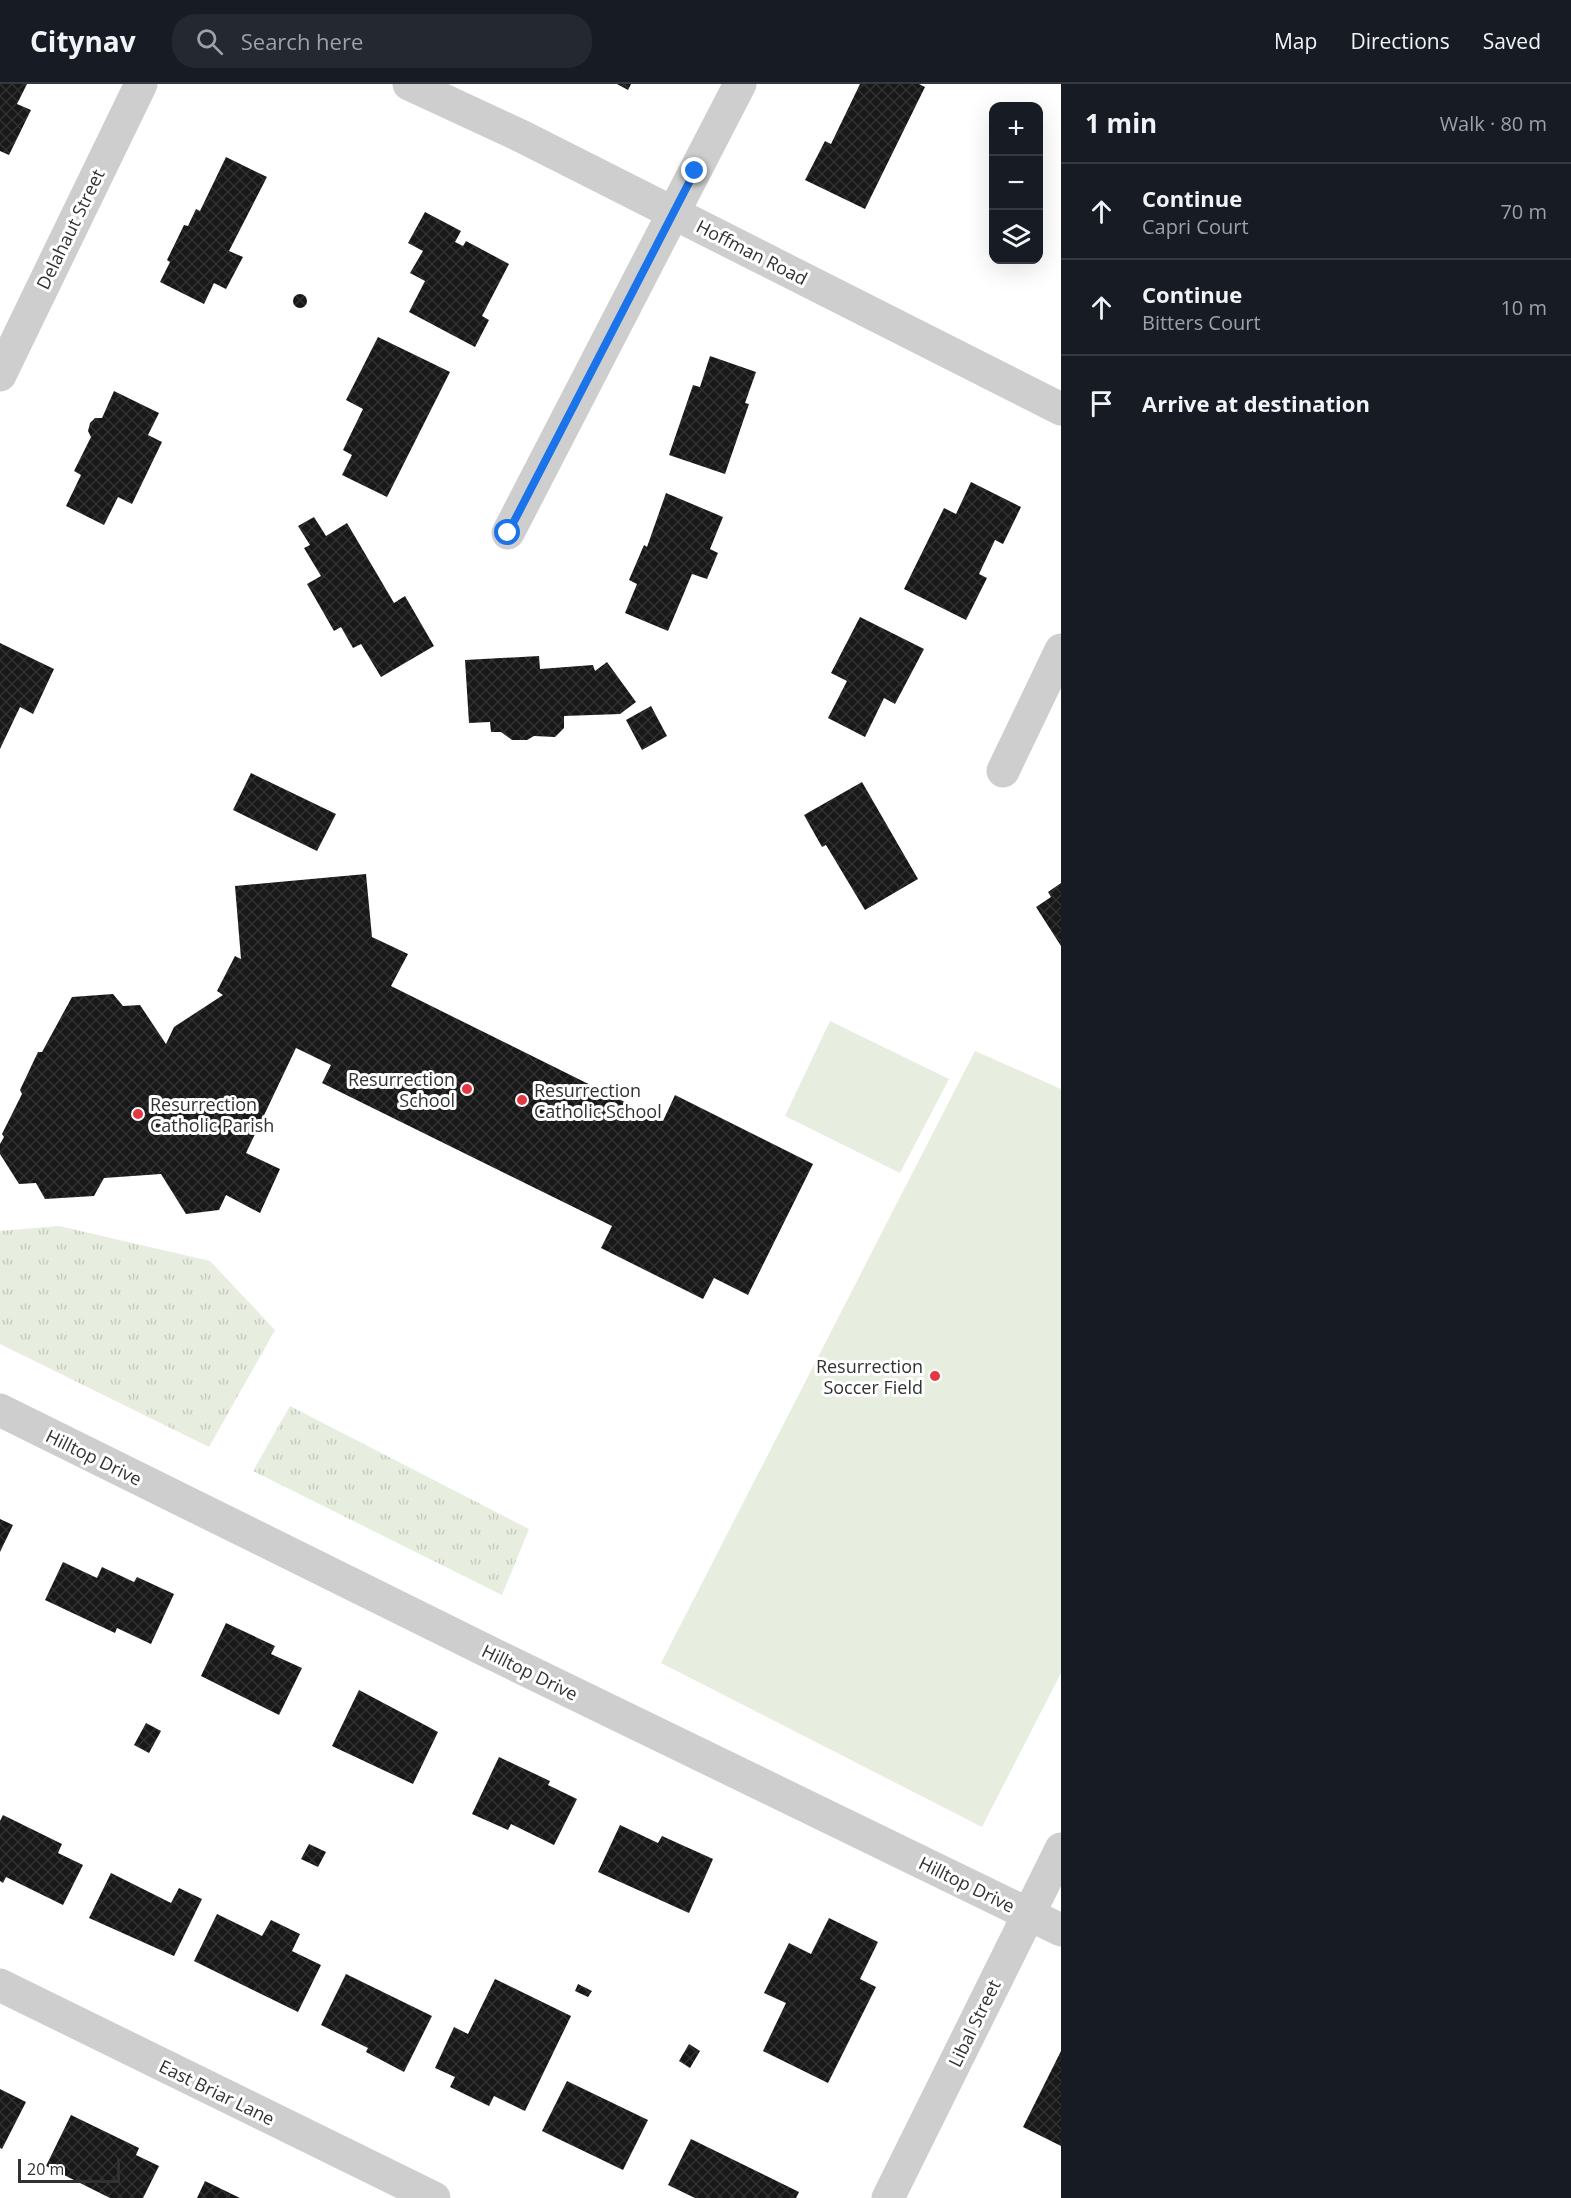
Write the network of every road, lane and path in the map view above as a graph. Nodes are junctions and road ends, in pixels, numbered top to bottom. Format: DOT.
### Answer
graph roads {
  1 [pos="141,84"];
  2 [pos="410,84"];
  3 [pos="740,84"];
  4 [pos="674,212"];
  5 [pos="0,375"];
  6 [pos="1061,409"];
  7 [pos="508,533"];
  8 [pos="1061,650"];
  9 [pos="1003,771"];
  10 [pos="0,1410"];
  11 [pos="1061,1849"];
  12 [pos="1028,1914"];
  13 [pos="1061,1930"];
  14 [pos="0,1985"];
  15 [pos="434,2198"];
  16 [pos="888,2198"];
  1 -- 5 [label="street, Delahaut Street"];
  2 -- 4 [label="street, Hoffman Road"];
  3 -- 4 [label="street"];
  4 -- 6 [label="street, Hoffman Road"];
  4 -- 7 [label="street"];
  8 -- 9 [label="street"];
  10 -- 12 [label="street, Hilltop Drive"];
  11 -- 12 [label="street, Libal Street"];
  12 -- 13 [label="street, Hilltop Drive"];
  12 -- 16 [label="street, Libal Street"];
  14 -- 15 [label="street, East Briar Lane"];
}
